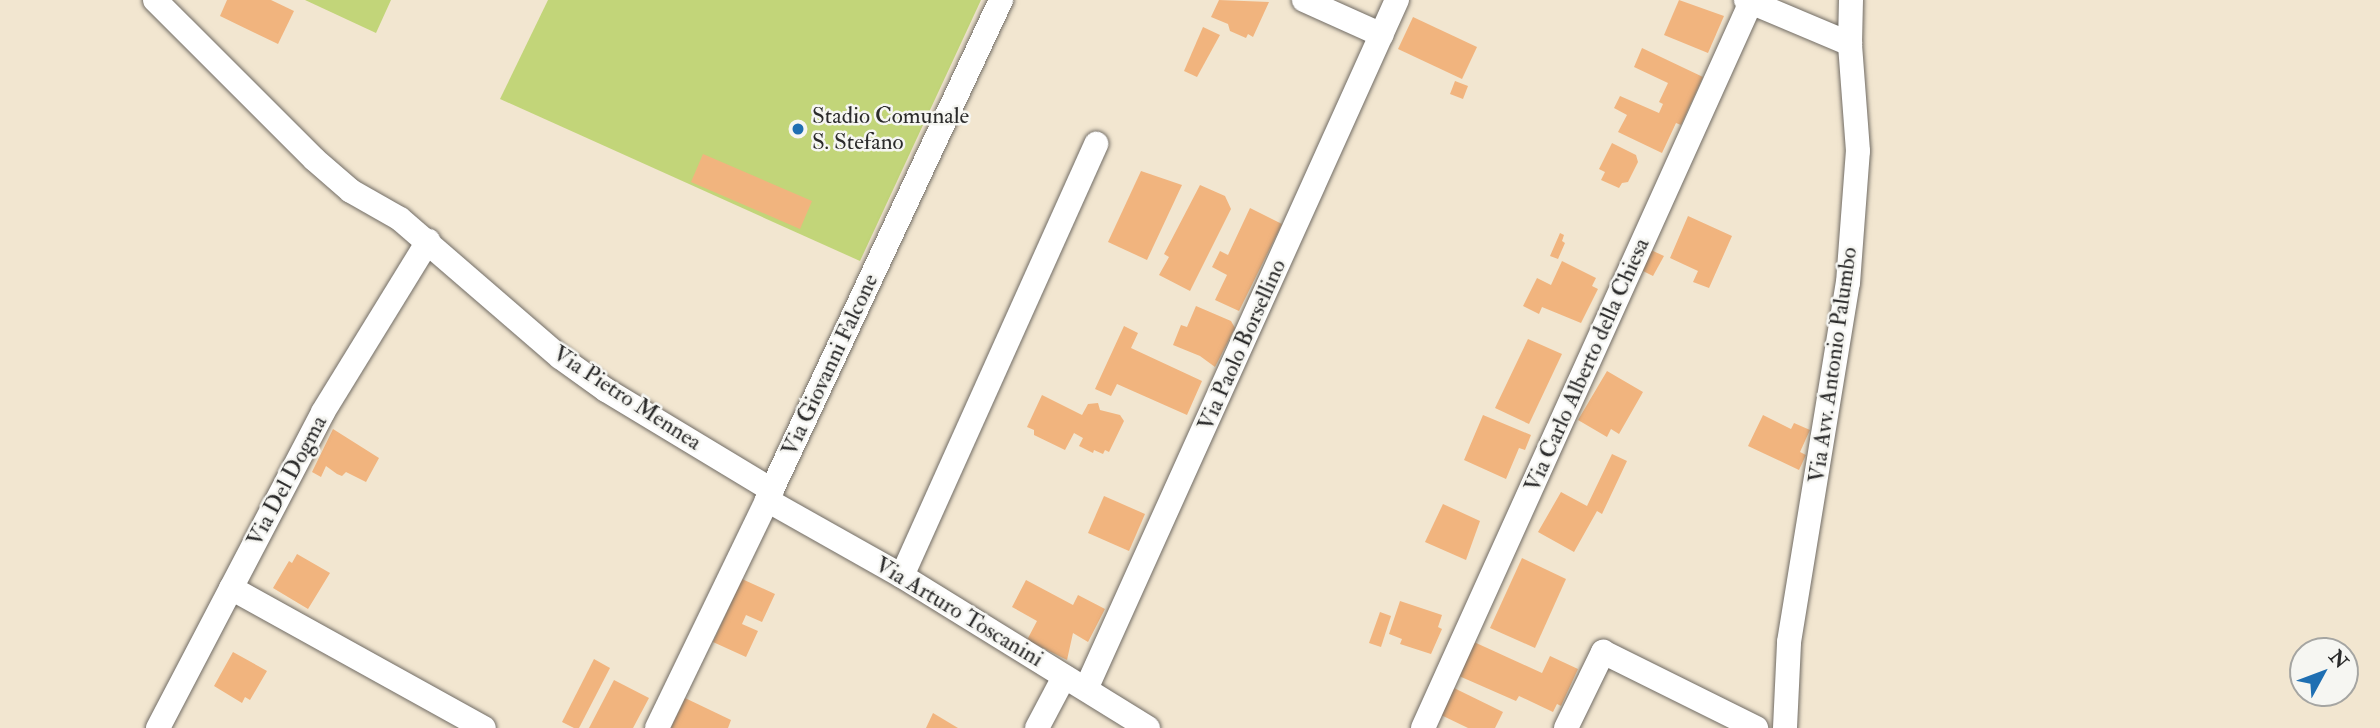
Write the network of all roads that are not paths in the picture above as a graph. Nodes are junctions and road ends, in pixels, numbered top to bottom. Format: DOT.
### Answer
graph roads {
  1 [pos="155,0"];
  2 [pos="1001,0"];
  3 [pos="1304,0"];
  4 [pos="1397,0"];
  5 [pos="1851,0"];
  6 [pos="1748,1"];
  7 [pos="1382,35"];
  8 [pos="1850,44"];
  9 [pos="1096,144"];
  10 [pos="428,241"];
  11 [pos="770,495"];
  12 [pos="902,576"];
  13 [pos="230,589"];
  14 [pos="1064,677"];
  15 [pos="1086,689"];
  16 [pos="158,728"];
  17 [pos="484,728"];
  18 [pos="657,728"];
  19 [pos="1037,728"];
  20 [pos="1148,728"];
  21 [pos="1423,728"];
  22 [pos="1566,728"];
  23 [pos="1756,728"];
  24 [pos="1785,728"];
  1 -- 10 [label="street, Via Pietro Mennea"];
  2 -- 11 [label="street, Via Giovanni Falcone"];
  3 -- 7 [label="street"];
  4 -- 7 [label="street, Via Paolo Borsellino"];
  5 -- 8 [label="street, Via Avv. Antonio Palumbo"];
  6 -- 8 [label="street"];
  6 -- 21 [label="street, Via Carlo Alberto della Chiesa"];
  7 -- 15 [label="street, Via Paolo Borsellino"];
  8 -- 24 [label="street, Via Avv. Antonio Palumbo"];
  9 -- 12 [label="street"];
  10 -- 11 [label="street, Via Pietro Mennea"];
  10 -- 13 [label="street, Via Del Dogma"];
  11 -- 12 [label="street, Via Arturo Toscanini"];
  11 -- 18 [label="street, Via Giovanni Falcone"];
  12 -- 14 [label="street, Via Arturo Toscanini"];
  13 -- 16 [label="street, Via Del Dogma"];
  13 -- 17 [label="street"];
  14 -- 15 [label="street, Via Arturo Toscanini"];
  14 -- 19 [label="street"];
  15 -- 20 [label="street, Via Arturo Toscanini"];
  22 -- 23 [label="street"];
}
